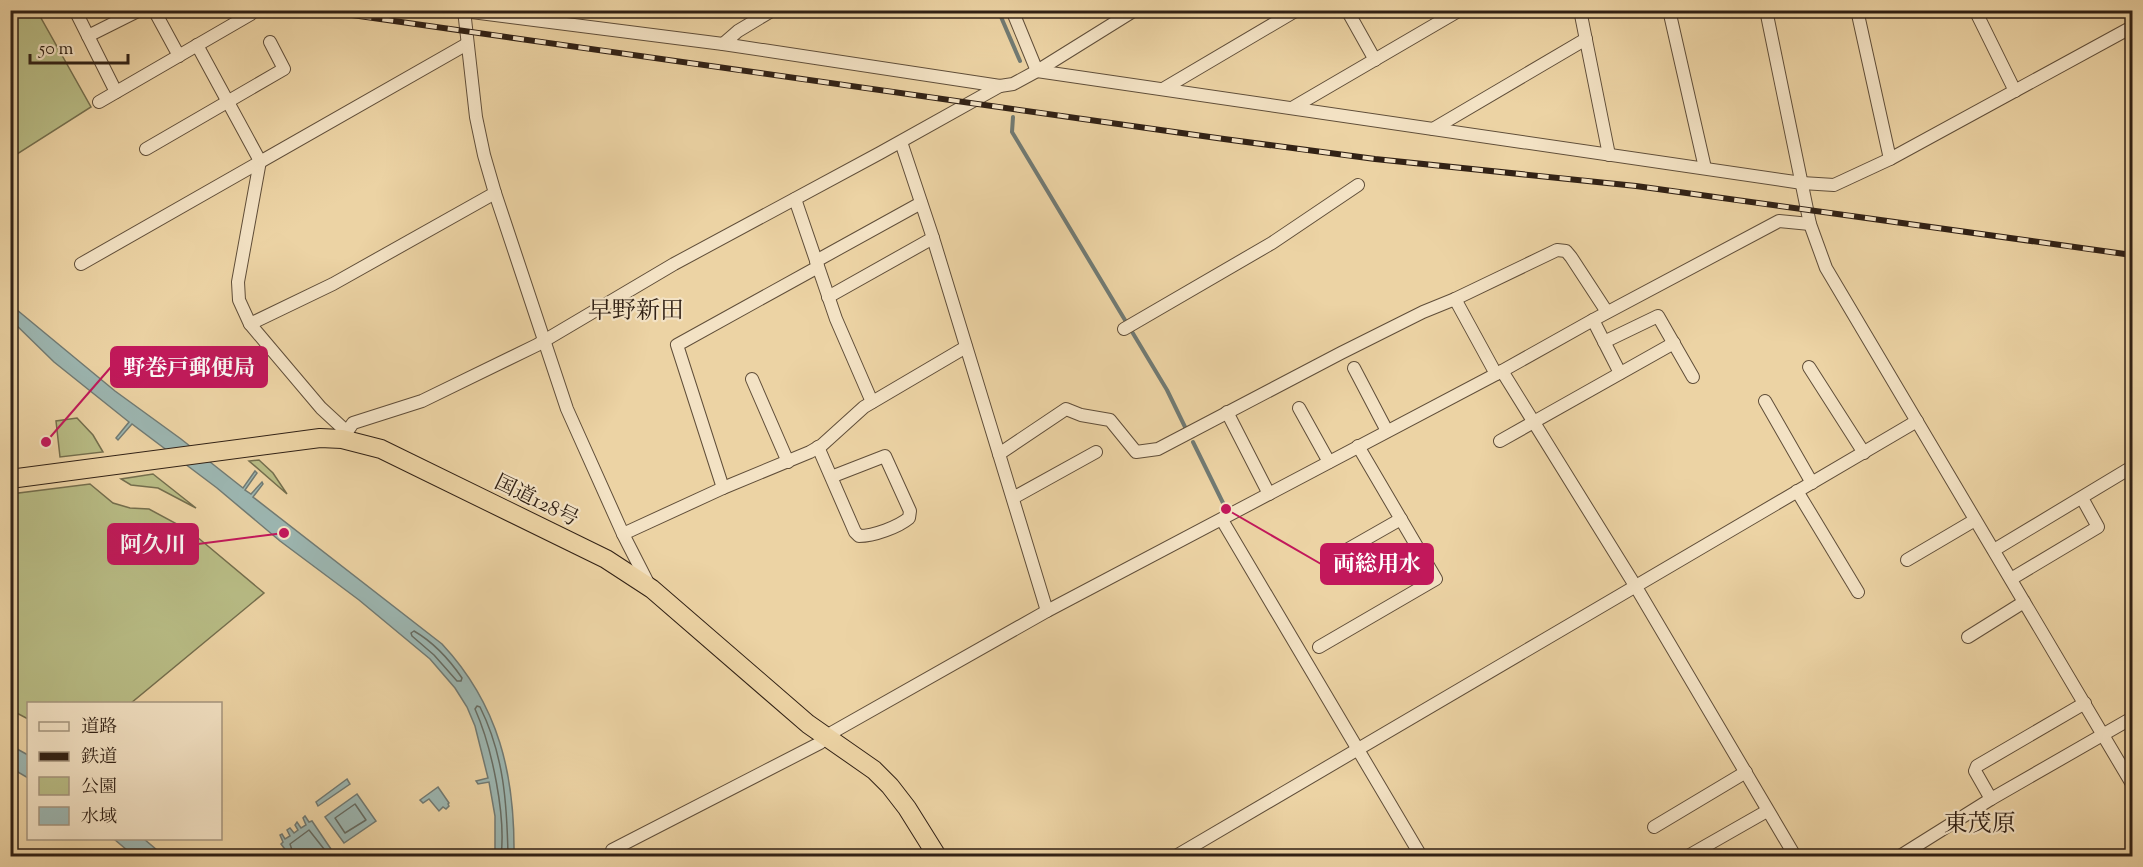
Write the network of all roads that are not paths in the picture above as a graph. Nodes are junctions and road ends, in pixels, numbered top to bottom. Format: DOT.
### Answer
graph roads {
  1 [pos="75,10"];
  2 [pos="140,10"];
  3 [pos="154,10"];
  4 [pos="773,10"];
  5 [pos="1012,10"];
  6 [pos="1135,10"];
  7 [pos="1297,10"];
  8 [pos="1347,10"];
  9 [pos="1460,10"];
  10 [pos="1580,10"];
  11 [pos="1669,10"];
  12 [pos="1766,10"];
  13 [pos="1857,10"];
  14 [pos="1975,10"];
  15 [pos="464,11"];
  16 [pos="251,14"];
  17 [pos="2133,27"];
  18 [pos="88,36"];
  19 [pos="1586,39"];
  20 [pos="270,42"];
  21 [pos="467,44"];
  22 [pos="723,44"];
  23 [pos="197,45"];
  24 [pos="179,56"];
  25 [pos="1375,60"];
  26 [pos="1037,71"];
  27 [pos="1000,86"];
  28 [pos="1163,89"];
  29 [pos="2015,91"];
  30 [pos="116,92"];
  31 [pos="99,102"];
  32 [pos="229,103"];
  33 [pos="1292,108"];
  34 [pos="1433,129"];
  35 [pos="901,142"];
  36 [pos="146,149"];
  37 [pos="1609,155"];
  38 [pos="1890,159"];
  39 [pos="260,161"];
  40 [pos="1705,168"];
  41 [pos="1802,183"];
  42 [pos="1358,184"];
  43 [pos="495,193"];
  44 [pos="795,199"];
  45 [pos="921,204"];
  46 [pos="1810,224"];
  47 [pos="933,238"];
  48 [pos="81,264"];
  49 [pos="817,264"];
  50 [pos="828,297"];
  51 [pos="1455,299"];
  52 [pos="1607,312"];
  53 [pos="1593,320"];
  54 [pos="250,324"];
  55 [pos="1128,327"];
  56 [pos="544,341"];
  57 [pos="1604,342"];
  58 [pos="1674,343"];
  59 [pos="966,347"];
  60 [pos="1809,367"];
  61 [pos="1354,368"];
  62 [pos="1499,373"];
  63 [pos="1620,373"];
  64 [pos="1693,377"];
  65 [pos="752,379"];
  66 [pos="1765,401"];
  67 [pos="872,402"];
  68 [pos="1299,408"];
  69 [pos="1227,412"];
  70 [pos="1534,422"];
  71 [pos="1917,422"];
  72 [pos="1387,431"];
  73 [pos="344,436"];
  74 [pos="1500,441"];
  75 [pos="818,447"];
  76 [pos="1358,447"];
  77 [pos="1095,452"];
  78 [pos="1864,453"];
  79 [pos="999,454"];
  80 [pos="788,462"];
  81 [pos="1329,462"];
  82 [pos="2133,467"];
  83 [pos="831,477"];
  84 [pos="10,479"];
  85 [pos="1812,483"];
  86 [pos="723,488"];
  87 [pos="1797,492"];
  88 [pos="1269,494"];
  89 [pos="1013,498"];
  90 [pos="2082,498"];
  91 [pos="1401,519"];
  92 [pos="1222,520"];
  93 [pos="1976,520"];
  94 [pos="623,534"];
  95 [pos="1994,550"];
  96 [pos="1329,560"];
  97 [pos="1908,560"];
  98 [pos="2011,579"];
  99 [pos="1636,587"];
  100 [pos="652,589"];
  101 [pos="1858,592"];
  102 [pos="2024,602"];
  103 [pos="1047,611"];
  104 [pos="1968,637"];
  105 [pos="1319,647"];
  106 [pos="2085,703"];
  107 [pos="2133,718"];
  108 [pos="2103,735"];
  109 [pos="827,737"];
  110 [pos="1357,748"];
  111 [pos="2129,770"];
  112 [pos="1746,772"];
  113 [pos="2133,784"];
  114 [pos="1991,800"];
  115 [pos="1767,811"];
  116 [pos="1654,827"];
  117 [pos="1705,853"];
  118 [pos="616,856"];
  119 [pos="937,856"];
  120 [pos="1176,856"];
  121 [pos="1421,856"];
  122 [pos="1688,856"];
  123 [pos="1795,856"];
  124 [pos="1900,856"];
  1 -- 18 [label="street"];
  2 -- 18 [label="street"];
  3 -- 24 [label="street"];
  4 -- 22 [label="street"];
  5 -- 26 [label="street"];
  6 -- 26 [label="street"];
  7 -- 28 [label="street"];
  8 -- 25 [label="street"];
  9 -- 25 [label="street"];
  10 -- 19 [label="street"];
  11 -- 40 [label="street"];
  12 -- 41 [label="street"];
  13 -- 38 [label="street"];
  14 -- 29 [label="street"];
  15 -- 21 [label="street"];
  15 -- 22 [label="street"];
  16 -- 23 [label="street"];
  17 -- 29 [label="street"];
  18 -- 30 [label="street"];
  19 -- 34 [label="street"];
  19 -- 37 [label="street"];
  20 -- 32 [label="street"];
  21 -- 39 [label="street"];
  21 -- 43 [label="street"];
  22 -- 27 [label="street"];
  23 -- 24 [label="street"];
  23 -- 32 [label="street"];
  24 -- 30 [label="street"];
  25 -- 33 [label="street"];
  26 -- 27 [label="street"];
  26 -- 28 [label="street"];
  27 -- 35 [label="street"];
  28 -- 33 [label="street"];
  29 -- 38 [label="street"];
  30 -- 31 [label="street"];
  32 -- 36 [label="street"];
  32 -- 39 [label="street"];
  33 -- 34 [label="street"];
  34 -- 37 [label="street"];
  35 -- 44 [label="street"];
  35 -- 45 [label="street"];
  37 -- 40 [label="street"];
  38 -- 41 [label="street"];
  39 -- 48 [label="street"];
  39 -- 54 [label="street"];
  40 -- 41 [label="street"];
  41 -- 46 [label="street"];
  42 -- 55 [label="street"];
  43 -- 54 [label="street"];
  43 -- 56 [label="street"];
  44 -- 49 [label="street"];
  44 -- 56 [label="street"];
  45 -- 47 [label="street"];
  45 -- 49 [label="street"];
  46 -- 52 [label="street"];
  46 -- 71 [label="street"];
  47 -- 50 [label="street"];
  47 -- 59 [label="street"];
  49 -- 50 [label="street"];
  49 -- 86 [label="street"];
  50 -- 67 [label="street"];
  51 -- 52 [label="street"];
  51 -- 62 [label="street"];
  51 -- 69 [label="street"];
  52 -- 53 [label="street"];
  53 -- 57 [label="street"];
  53 -- 62 [label="street"];
  54 -- 73 [label="street"];
  56 -- 73 [label="street"];
  56 -- 94 [label="street"];
  57 -- 58 [label="street"];
  57 -- 63 [label="street"];
  58 -- 63 [label="street"];
  58 -- 64 [label="street"];
  59 -- 67 [label="street"];
  59 -- 79 [label="street"];
  60 -- 78 [label="street"];
  61 -- 72 [label="street"];
  62 -- 70 [label="street"];
  62 -- 72 [label="street"];
  63 -- 70 [label="street"];
  65 -- 80 [label="street"];
  66 -- 85 [label="street"];
  67 -- 75 [label="street"];
  68 -- 81 [label="street"];
  69 -- 79 [label="street"];
  69 -- 88 [label="street"];
  70 -- 74 [label="street"];
  70 -- 99 [label="street"];
  71 -- 78 [label="street"];
  71 -- 93 [label="street"];
  72 -- 76 [label="street"];
  73 -- 84 [label="highway, 国道128号"];
  73 -- 100 [label="highway, 国道128号"];
  75 -- 80 [label="street"];
  75 -- 83 [label="street"];
  76 -- 81 [label="street"];
  76 -- 91 [label="street"];
  77 -- 89 [label="street"];
  78 -- 85 [label="street"];
  79 -- 89 [label="street"];
  80 -- 86 [label="street"];
  81 -- 88 [label="street"];
  82 -- 90 [label="street"];
  83 -- 83 [label="street"];
  85 -- 87 [label="street"];
  86 -- 94 [label="street"];
  87 -- 99 [label="street"];
  87 -- 101 [label="street"];
  88 -- 92 [label="street"];
  89 -- 103 [label="street"];
  90 -- 95 [label="street"];
  90 -- 98 [label="street"];
  91 -- 96 [label="street"];
  91 -- 105 [label="street"];
  92 -- 103 [label="street"];
  92 -- 110 [label="street"];
  93 -- 95 [label="street"];
  93 -- 97 [label="street"];
  94 -- 100 [label="street"];
  95 -- 98 [label="street"];
  98 -- 102 [label="street"];
  99 -- 110 [label="street"];
  99 -- 112 [label="street"];
  100 -- 109 [label="highway, 国道128号"];
  102 -- 104 [label="street"];
  102 -- 106 [label="street"];
  103 -- 109 [label="street"];
  106 -- 108 [label="street"];
  106 -- 114 [label="street"];
  107 -- 108 [label="street"];
  108 -- 111 [label="street"];
  108 -- 114 [label="street"];
  109 -- 118 [label="street"];
  109 -- 119 [label="highway, 国道128号"];
  110 -- 120 [label="street"];
  110 -- 121 [label="street"];
  111 -- 113 [label="street"];
  112 -- 115 [label="street"];
  112 -- 116 [label="street"];
  114 -- 124 [label="street"];
  115 -- 117 [label="street"];
  115 -- 123 [label="street"];
  117 -- 122 [label="street"];
}
